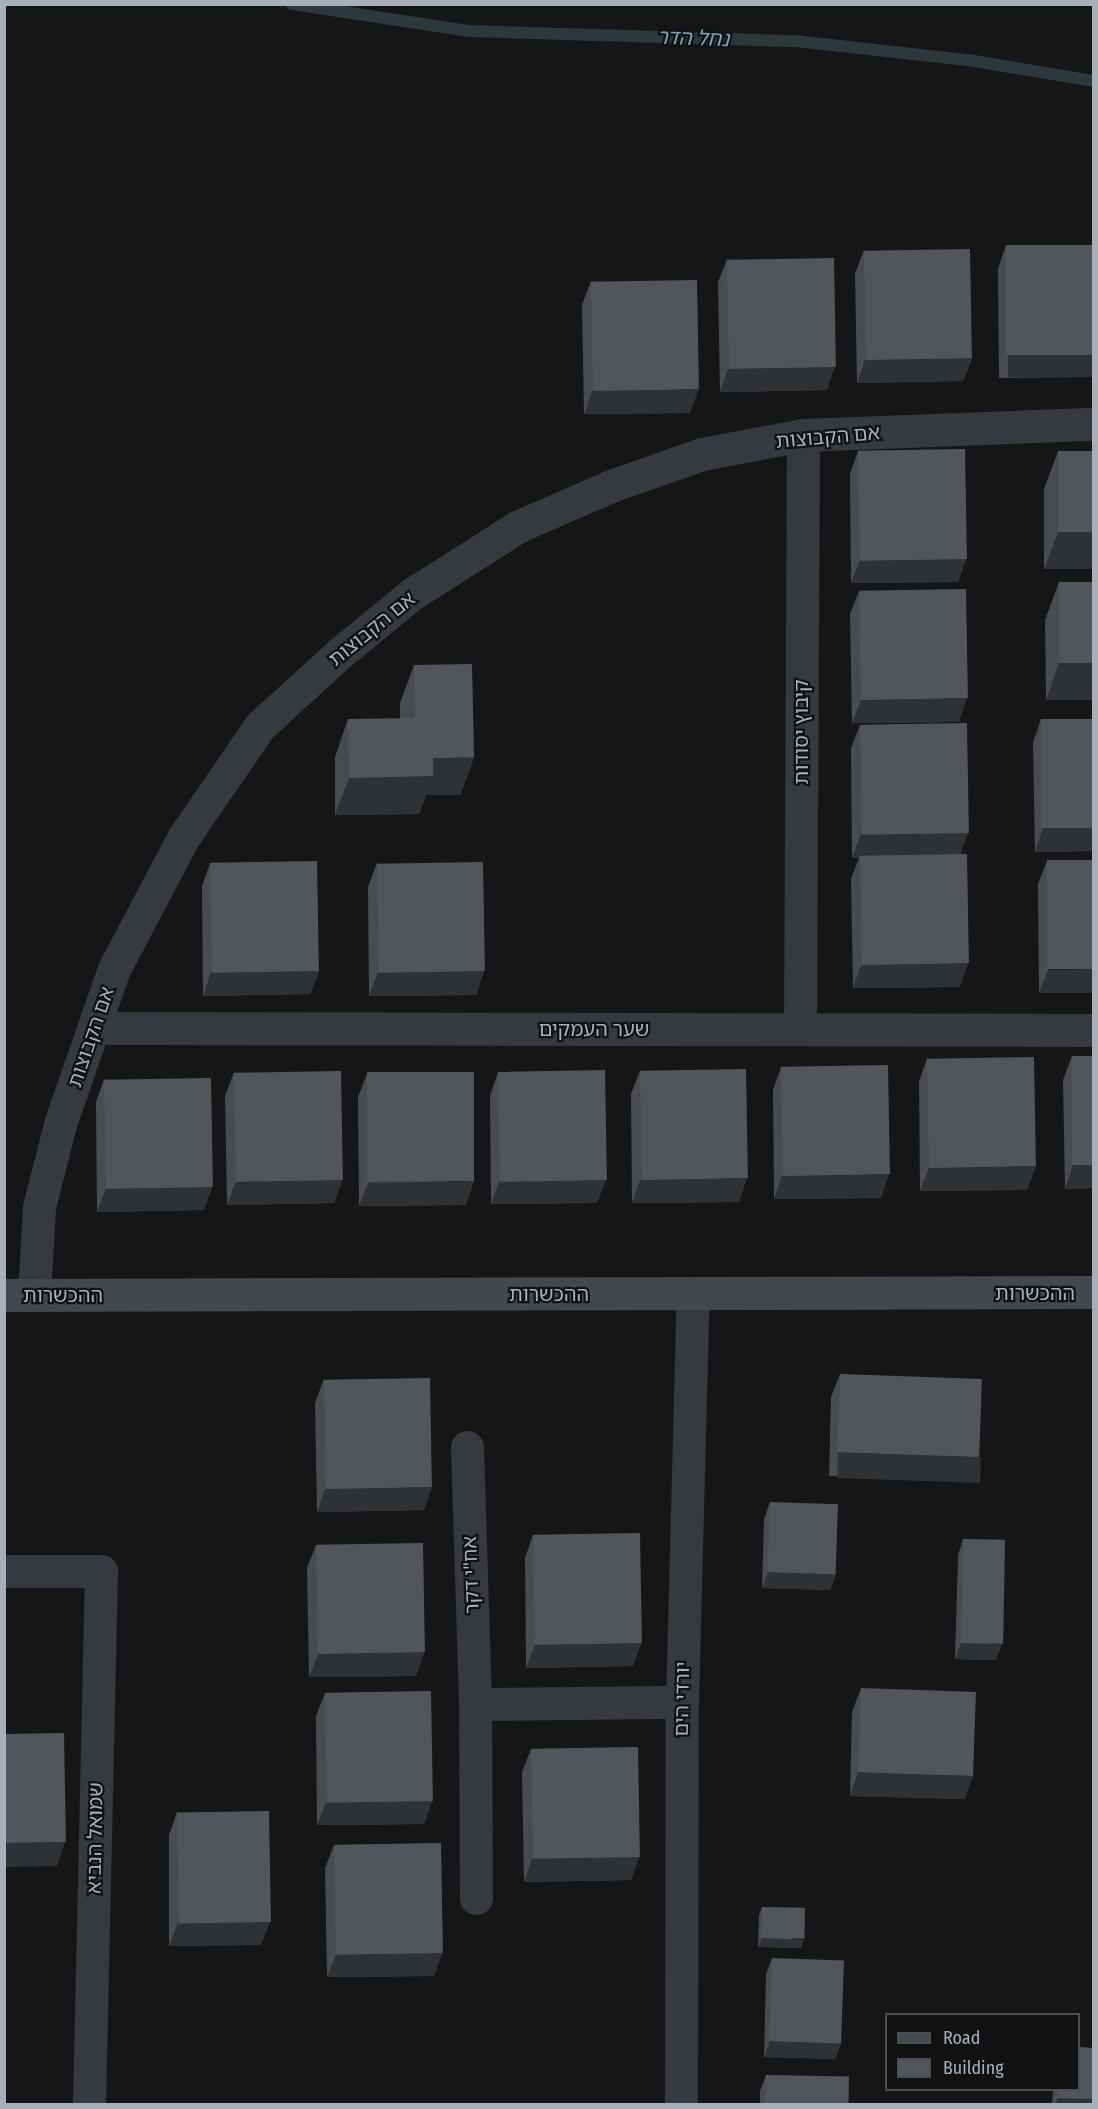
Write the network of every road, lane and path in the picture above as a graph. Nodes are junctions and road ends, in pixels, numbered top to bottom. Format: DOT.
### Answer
graph roads {
  1 [pos="1094,424"];
  2 [pos="803,435"];
  3 [pos="94,1028"];
  4 [pos="800,1029"];
  5 [pos="1094,1030"];
  6 [pos="1094,1293"];
  7 [pos="693,1294"];
  8 [pos="19,1295"];
  9 [pos="467,1447"];
  10 [pos="4,1571"];
  11 [pos="682,1702"];
  12 [pos="475,1704"];
  13 [pos="476,1898"];
  14 [pos="90,2104"];
  15 [pos="681,2104"];
  1 -- 2 [label="street, אם הקבוצות"];
  2 -- 3 [label="street, אם הקבוצות"];
  2 -- 4 [label="street, קיבוץ יסודות"];
  3 -- 4 [label="street, שער העמקים"];
  3 -- 8 [label="street, אם הקבוצות"];
  4 -- 5 [label="street, שער העמקים"];
  6 -- 7 [label="street, ההכשרות"];
  7 -- 8 [label="street, ההכשרות"];
  7 -- 11 [label="street, יורדי הים"];
  9 -- 12 [label="street, אח\"י דקר"];
  10 -- 14 [label="street, שמואל הנביא"];
  11 -- 12 [label="street"];
  11 -- 15 [label="street, יורדי הים"];
  12 -- 13 [label="street, אח\"י דקר"];
}
